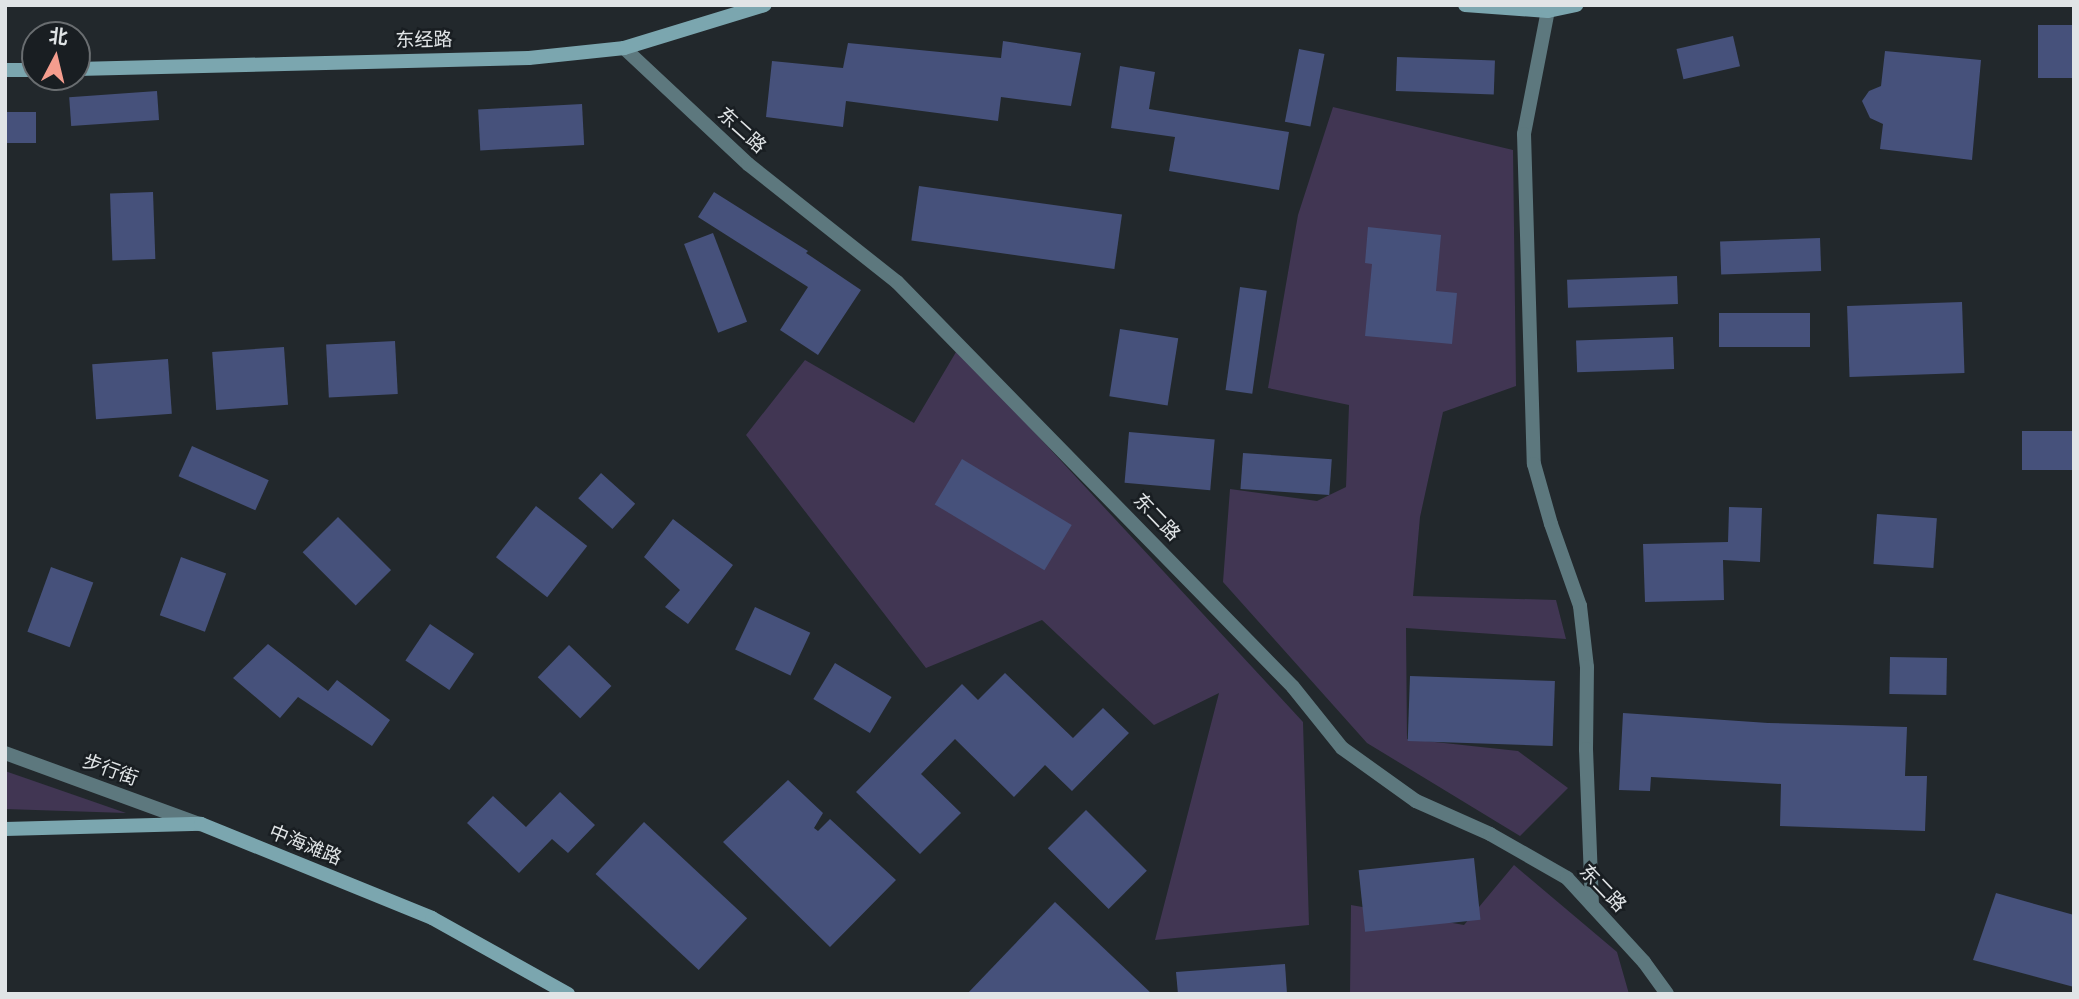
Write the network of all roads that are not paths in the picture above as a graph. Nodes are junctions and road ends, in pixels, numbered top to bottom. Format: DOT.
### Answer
graph roads {
  1 [pos="765,5"];
  2 [pos="1465,5"];
  3 [pos="1576,5"];
  4 [pos="1549,8"];
  5 [pos="624,48"];
  6 [pos="91,69"];
  7 [pos="5,753"];
  8 [pos="201,824"];
  9 [pos="5,829"];
  10 [pos="1591,905"];
  11 [pos="568,994"];
  12 [pos="1667,994"];
  1 -- 5 [label="main road, 东经路"];
  2 -- 4 [label="main road"];
  3 -- 4 [label="main road"];
  4 -- 10 [label="street"];
  5 -- 6 [label="main road, 东经路"];
  5 -- 10 [label="street, 东二路"];
  7 -- 8 [label="street, 步行街"];
  8 -- 9 [label="main road, 中海滩路"];
  8 -- 11 [label="main road, 中海滩路"];
  10 -- 12 [label="street, 东二路"];
}
